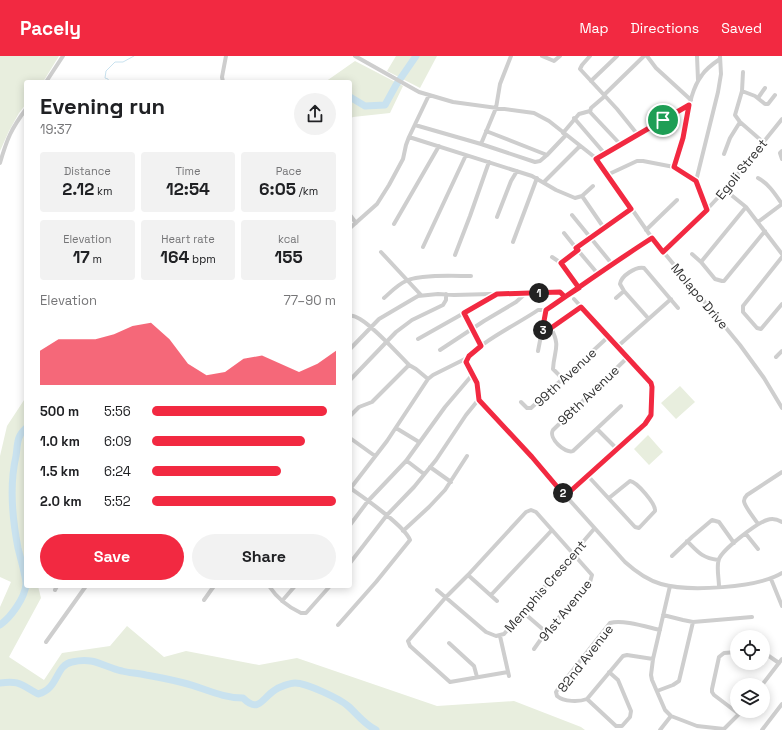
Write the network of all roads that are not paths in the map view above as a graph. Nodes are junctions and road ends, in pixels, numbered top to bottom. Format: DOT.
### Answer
graph roads {
  1 [pos="63,56"];
  2 [pos="226,56"];
  3 [pos="355,56"];
  4 [pos="511,56"];
  5 [pos="542,56"];
  6 [pos="560,56"];
  7 [pos="590,56"];
  8 [pos="617,56"];
  9 [pos="644,56"];
  10 [pos="647,56"];
  11 [pos="697,56"];
  12 [pos="720,57"];
  13 [pos="743,72"];
  14 [pos="47,80"];
  15 [pos="223,80"];
  16 [pos="591,81"];
  17 [pos="698,82"];
  18 [pos="764,88"];
  19 [pos="742,91"];
  20 [pos="429,95"];
  21 [pos="605,95"];
  22 [pos="775,95"];
  23 [pos="758,98"];
  24 [pos="690,103"];
  25 [pos="496,108"];
  26 [pos="24,112"];
  27 [pos="590,112"];
  28 [pos="574,118"];
  29 [pos="782,119"];
  30 [pos="740,122"];
  31 [pos="415,125"];
  32 [pos="486,131"];
  33 [pos="565,134"];
  34 [pos="638,135"];
  35 [pos="409,137"];
  36 [pos="763,142"];
  37 [pos="481,144"];
  38 [pos="621,145"];
  39 [pos="439,146"];
  40 [pos="580,146"];
  41 [pos="782,151"];
  42 [pos="605,154"];
  43 [pos="724,154"];
  44 [pos="466,155"];
  45 [pos="547,155"];
  46 [pos="596,159"];
  47 [pos="782,159"];
  48 [pos="0,162"];
  49 [pos="489,162"];
  50 [pos="674,167"];
  51 [pos="517,171"];
  52 [pos="607,174"];
  53 [pos="537,178"];
  54 [pos="758,178"];
  55 [pos="696,181"];
  56 [pos="544,182"];
  57 [pos="593,186"];
  58 [pos="725,190"];
  59 [pos="582,196"];
  60 [pos="677,200"];
  61 [pos="782,204"];
  62 [pos="746,207"];
  63 [pos="631,209"];
  64 [pos="707,210"];
  65 [pos="572,215"];
  66 [pos="497,217"];
  67 [pos="352,218"];
  68 [pos="758,222"];
  69 [pos="356,223"];
  70 [pos="394,224"];
  71 [pos="352,226"];
  72 [pos="604,228"];
  73 [pos="646,230"];
  74 [pos="765,231"];
  75 [pos="564,233"];
  76 [pos="591,238"];
  77 [pos="652,238"];
  78 [pos="513,242"];
  79 [pos="423,247"];
  80 [pos="577,249"];
  81 [pos="381,252"];
  82 [pos="663,252"];
  83 [pos="692,254"];
  84 [pos="454,255"];
  85 [pos="782,256"];
  86 [pos="552,258"];
  87 [pos="701,262"];
  88 [pos="561,263"];
  89 [pos="612,264"];
  90 [pos="598,274"];
  91 [pos="471,276"];
  92 [pos="407,280"];
  93 [pos="579,288"];
  94 [pos="624,291"];
  95 [pos="526,293"];
  96 [pos="446,294"];
  97 [pos="497,294"];
  98 [pos="421,295"];
  99 [pos="565,297"];
  100 [pos="384,298"];
  101 [pos="616,298"];
  102 [pos="574,299"];
  103 [pos="671,299"];
  104 [pos="782,304"];
  105 [pos="581,307"];
  106 [pos="678,308"];
  107 [pos="546,310"];
  108 [pos="464,313"];
  109 [pos="352,315"];
  110 [pos="648,318"];
  111 [pos="371,328"];
  112 [pos="472,328"];
  113 [pos="551,328"];
  114 [pos="542,332"];
  115 [pos="608,337"];
  116 [pos="418,339"];
  117 [pos="387,342"];
  118 [pos="481,346"];
  119 [pos="352,347"];
  120 [pos="617,347"];
  121 [pos="440,350"];
  122 [pos="538,351"];
  123 [pos="782,351"];
  124 [pos="776,357"];
  125 [pos="467,358"];
  126 [pos="627,358"];
  127 [pos="409,365"];
  128 [pos="473,374"];
  129 [pos="352,378"];
  130 [pos="562,378"];
  131 [pos="428,379"];
  132 [pos="479,400"];
  133 [pos="521,402"];
  134 [pos="621,406"];
  135 [pos="782,408"];
  136 [pos="352,414"];
  137 [pos="396,428"];
  138 [pos="597,430"];
  139 [pos="352,439"];
  140 [pos="419,442"];
  141 [pos="617,450"];
  142 [pos="375,456"];
  143 [pos="467,456"];
  144 [pos="407,461"];
  145 [pos="430,467"];
  146 [pos="782,472"];
  147 [pos="424,474"];
  148 [pos="588,476"];
  149 [pos="451,482"];
  150 [pos="352,485"];
  151 [pos="352,489"];
  152 [pos="565,496"];
  153 [pos="610,498"];
  154 [pos="368,501"];
  155 [pos="387,515"];
  156 [pos="352,522"];
  157 [pos="782,522"];
  158 [pos="758,524"];
  159 [pos="594,529"];
  160 [pos="552,530"];
  161 [pos="403,531"];
  162 [pos="746,534"];
  163 [pos="687,541"];
  164 [pos="734,543"];
  165 [pos="758,549"];
  166 [pos="573,554"];
  167 [pos="672,556"];
  168 [pos="352,560"];
  169 [pos="718,560"];
  170 [pos="782,573"];
  171 [pos="468,575"];
  172 [pos="771,579"];
  173 [pos="670,586"];
  174 [pos="719,587"];
  175 [pos="85,588"];
  176 [pos="213,588"];
  177 [pos="270,588"];
  178 [pos="293,588"];
  179 [pos="328,588"];
  180 [pos="436,590"];
  181 [pos="490,595"];
  182 [pos="446,596"];
  183 [pos="204,600"];
  184 [pos="497,600"];
  185 [pos="282,601"];
  186 [pos="782,606"];
  187 [pos="524,613"];
  188 [pos="664,615"];
  189 [pos="752,617"];
  190 [pos="693,622"];
  191 [pos="338,625"];
  192 [pos="660,630"];
  193 [pos="546,632"];
  194 [pos="500,636"];
  195 [pos="46,642"];
  196 [pos="449,643"];
  197 [pos="534,649"];
  198 [pos="730,653"];
  199 [pos="770,657"];
  200 [pos="653,659"];
  201 [pos="782,659"];
  202 [pos="779,663"];
  203 [pos="609,672"];
  204 [pos="477,677"];
  205 [pos="767,678"];
  206 [pos="657,691"];
  207 [pos="587,699"];
  208 [pos="782,704"];
  209 [pos="730,706"];
  210 [pos="671,716"];
  211 [pos="735,718"];
  212 [pos="697,728"];
  213 [pos="660,730"];
  214 [pos="724,730"];
  215 [pos="762,730"];
  1 -- 14 [label="street"];
  2 -- 15 [label="street"];
  3 -- 20 [label="street, Molapo Drive"];
  4 -- 25 [label="street"];
  5 -- 6 [label="street"];
  7 -- 16 [label="street"];
  8 -- 16 [label="street"];
  9 -- 21 [label="street"];
  10 -- 24 [label="street"];
  11 -- 17 [label="street"];
  12 -- 17 [label="street"];
  12 -- 55 [label="street"];
  13 -- 19 [label="street"];
  16 -- 21 [label="street"];
  17 -- 24 [label="street"];
  18 -- 23 [label="street"];
  19 -- 23 [label="street"];
  19 -- 30 [label="street"];
  20 -- 25 [label="street, Molapo Drive"];
  20 -- 31 [label="street"];
  21 -- 27 [label="street"];
  21 -- 34 [label="street"];
  22 -- 23 [label="street"];
  24 -- 34 [label="street"];
  24 -- 50 [label="street"];
  25 -- 32 [label="street"];
  25 -- 33 [label="street, Molapo Drive"];
  26 -- 48 [label="street"];
  27 -- 28 [label="street"];
  27 -- 38 [label="street"];
  28 -- 33 [label="street"];
  28 -- 42 [label="street"];
  29 -- 36 [label="street, Egoli Street"];
  30 -- 36 [label="street"];
  30 -- 43 [label="street"];
  31 -- 35 [label="street"];
  31 -- 37 [label="street"];
  32 -- 37 [label="street"];
  32 -- 45 [label="street"];
  33 -- 40 [label="street, Molapo Drive"];
  33 -- 45 [label="street"];
  34 -- 38 [label="street"];
  35 -- 39 [label="street"];
  35 -- 69 [label="street"];
  36 -- 58 [label="street, Egoli Street"];
  37 -- 45 [label="street"];
  38 -- 42 [label="street"];
  39 -- 44 [label="street"];
  39 -- 70 [label="street"];
  40 -- 46 [label="street, Molapo Drive"];
  40 -- 56 [label="street"];
  41 -- 47 [label="street"];
  42 -- 46 [label="street"];
  44 -- 49 [label="street"];
  44 -- 79 [label="street"];
  46 -- 52 [label="street, Molapo Drive"];
  49 -- 51 [label="street"];
  49 -- 84 [label="street"];
  50 -- 52 [label="street"];
  50 -- 55 [label="street"];
  51 -- 53 [label="street"];
  51 -- 66 [label="street"];
  52 -- 63 [label="street, Molapo Drive"];
  53 -- 56 [label="street"];
  53 -- 78 [label="street"];
  54 -- 61 [label="street"];
  55 -- 64 [label="street"];
  56 -- 59 [label="street"];
  57 -- 59 [label="street"];
  58 -- 62 [label="street"];
  58 -- 64 [label="street, Egoli Street"];
  59 -- 72 [label="street"];
  60 -- 73 [label="street"];
  61 -- 68 [label="street"];
  62 -- 68 [label="street"];
  62 -- 87 [label="street"];
  63 -- 72 [label="street"];
  63 -- 73 [label="street, Molapo Drive"];
  64 -- 82 [label="street, Egoli Street"];
  65 -- 76 [label="street"];
  67 -- 69 [label="street"];
  68 -- 74 [label="street"];
  69 -- 71 [label="street"];
  72 -- 76 [label="street"];
  73 -- 77 [label="street, Molapo Drive"];
  74 -- 85 [label="street"];
  74 -- 87 [label="street"];
  75 -- 80 [label="street"];
  76 -- 80 [label="street"];
  76 -- 89 [label="street"];
  77 -- 82 [label="street, Molapo Drive"];
  77 -- 89 [label="street"];
  80 -- 88 [label="street"];
  80 -- 90 [label="street"];
  81 -- 92 [label="street"];
  82 -- 135 [label="street, Molapo Drive"];
  83 -- 87 [label="street"];
  85 -- 104 [label="street"];
  86 -- 88 [label="street"];
  88 -- 93 [label="street"];
  89 -- 90 [label="street"];
  90 -- 93 [label="street"];
  91 -- 92 [label="street"];
  92 -- 98 [label="street"];
  92 -- 100 [label="street"];
  93 -- 99 [label="street"];
  94 -- 101 [label="street"];
  94 -- 103 [label="street"];
  94 -- 110 [label="street"];
  95 -- 97 [label="street"];
  95 -- 99 [label="street"];
  95 -- 112 [label="street"];
  96 -- 97 [label="street"];
  96 -- 98 [label="street"];
  96 -- 117 [label="street"];
  97 -- 108 [label="street"];
  98 -- 111 [label="street"];
  99 -- 107 [label="street"];
  102 -- 105 [label="street"];
  103 -- 106 [label="street"];
  103 -- 110 [label="street"];
  105 -- 113 [label="street"];
  105 -- 115 [label="street"];
  107 -- 114 [label="street"];
  107 -- 118 [label="street"];
  108 -- 112 [label="street"];
  108 -- 116 [label="street"];
  109 -- 111 [label="street"];
  110 -- 120 [label="street"];
  111 -- 117 [label="street"];
  111 -- 119 [label="street"];
  112 -- 118 [label="street"];
  112 -- 121 [label="street"];
  113 -- 114 [label="street"];
  113 -- 130 [label="street"];
  114 -- 122 [label="street"];
  115 -- 120 [label="street"];
  115 -- 130 [label="street, 99th Avenue"];
  117 -- 127 [label="street"];
  117 -- 129 [label="street"];
  118 -- 125 [label="street"];
  120 -- 126 [label="street"];
  123 -- 124 [label="street"];
  125 -- 128 [label="street"];
  125 -- 131 [label="street"];
  126 -- 138 [label="street, 98th Avenue"];
  126 -- 141 [label="street"];
  127 -- 131 [label="street"];
  127 -- 136 [label="street"];
  128 -- 132 [label="street"];
  128 -- 140 [label="street"];
  130 -- 133 [label="street, 99th Avenue"];
  131 -- 137 [label="street"];
  132 -- 145 [label="street"];
  132 -- 152 [label="street"];
  134 -- 138 [label="street, 98th Avenue"];
  137 -- 140 [label="street"];
  137 -- 142 [label="street"];
  138 -- 141 [label="street"];
  139 -- 142 [label="street"];
  140 -- 144 [label="street"];
  141 -- 148 [label="street"];
  142 -- 150 [label="street"];
  143 -- 149 [label="street"];
  144 -- 147 [label="street"];
  144 -- 154 [label="street"];
  145 -- 147 [label="street"];
  145 -- 149 [label="street"];
  146 -- 158 [label="street"];
  147 -- 155 [label="street"];
  148 -- 152 [label="street"];
  148 -- 153 [label="street"];
  149 -- 161 [label="street"];
  151 -- 154 [label="street"];
  152 -- 159 [label="street"];
  153 -- 153 [label="street"];
  154 -- 155 [label="street"];
  154 -- 156 [label="street"];
  155 -- 161 [label="street"];
  155 -- 168 [label="street"];
  157 -- 158 [label="street"];
  158 -- 162 [label="street"];
  159 -- 166 [label="street, Memphis Crescent"];
  159 -- 173 [label="street"];
  160 -- 166 [label="street"];
  160 -- 171 [label="street"];
  160 -- 181 [label="street"];
  161 -- 191 [label="street"];
  162 -- 164 [label="street"];
  162 -- 165 [label="street"];
  163 -- 164 [label="street"];
  163 -- 167 [label="street"];
  163 -- 169 [label="street"];
  164 -- 169 [label="street"];
  166 -- 187 [label="street, Memphis Crescent"];
  166 -- 193 [label="street, 91st Avenue"];
  169 -- 174 [label="street"];
  170 -- 172 [label="street"];
  171 -- 181 [label="street"];
  171 -- 182 [label="street"];
  172 -- 174 [label="street"];
  172 -- 186 [label="street"];
  173 -- 174 [label="street"];
  173 -- 188 [label="street"];
  175 -- 195 [label="street"];
  176 -- 183 [label="street"];
  177 -- 185 [label="street"];
  178 -- 185 [label="street"];
  179 -- 185 [label="street"];
  180 -- 182 [label="street, Memphis Crescent"];
  181 -- 184 [label="street"];
  182 -- 194 [label="street, Memphis Crescent"];
  182 -- 204 [label="street"];
  187 -- 193 [label="street"];
  187 -- 194 [label="street, Memphis Crescent"];
  188 -- 190 [label="street"];
  188 -- 192 [label="street"];
  189 -- 190 [label="street"];
  190 -- 206 [label="street"];
  192 -- 200 [label="street"];
  192 -- 207 [label="street, 82nd Avenue"];
  193 -- 197 [label="street, 91st Avenue"];
  194 -- 204 [label="street"];
  196 -- 204 [label="street"];
  198 -- 209 [label="street"];
  199 -- 202 [label="street"];
  200 -- 203 [label="street, 82nd Avenue"];
  200 -- 206 [label="street"];
  201 -- 202 [label="street"];
  202 -- 205 [label="street"];
  203 -- 207 [label="street, 82nd Avenue"];
  203 -- 207 [label="street"];
  206 -- 210 [label="street"];
  208 -- 215 [label="street"];
  210 -- 212 [label="street"];
  210 -- 213 [label="street"];
  211 -- 214 [label="street"];
  212 -- 214 [label="street"];
}
